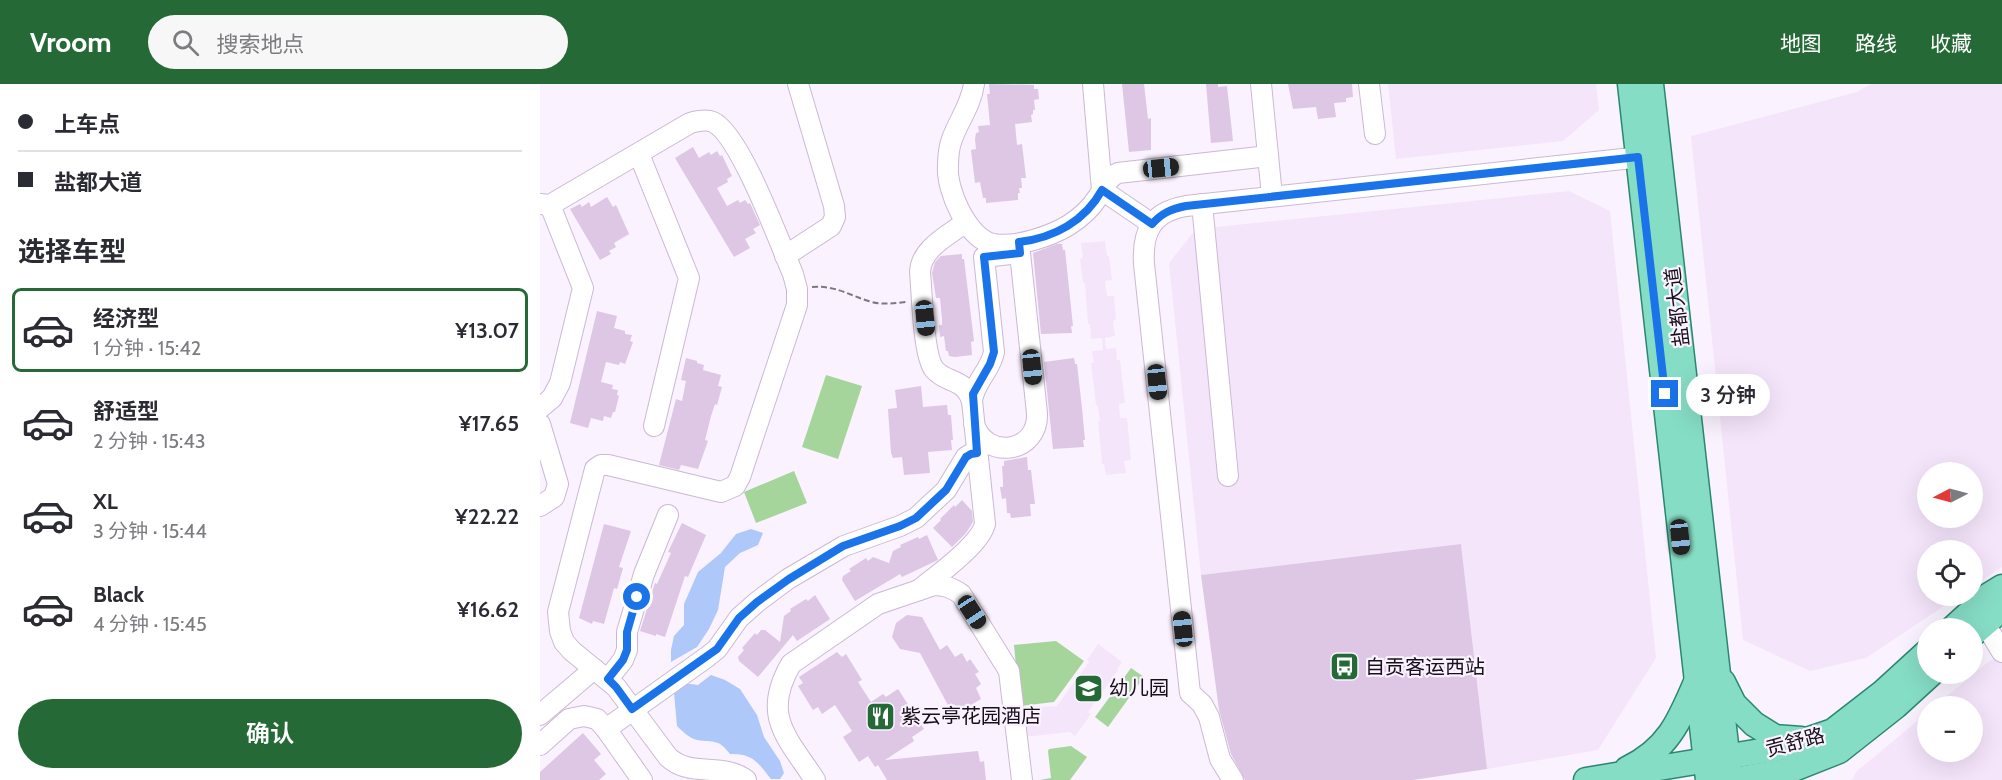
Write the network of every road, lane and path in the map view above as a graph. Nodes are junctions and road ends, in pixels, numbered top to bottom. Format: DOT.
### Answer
graph roads {
  1 [pos="798,84"];
  2 [pos="974,84"];
  3 [pos="1093,84"];
  4 [pos="1261,84"];
  5 [pos="1370,84"];
  6 [pos="1630,84"];
  7 [pos="1651,84"];
  8 [pos="1375,134"];
  9 [pos="639,154"];
  10 [pos="1268,156"];
  11 [pos="1649,156"];
  12 [pos="1109,169"];
  13 [pos="1102,190"];
  14 [pos="1272,196"];
  15 [pos="1202,204"];
  16 [pos="545,205"];
  17 [pos="966,222"];
  18 [pos="1152,224"];
  19 [pos="1020,248"];
  20 [pos="785,256"];
  21 [pos="797,289"];
  22 [pos="923,300"];
  23 [pos="972,401"];
  24 [pos="540,408"];
  25 [pos="540,424"];
  26 [pos="974,424"];
  27 [pos="654,426"];
  28 [pos="1003,448"];
  29 [pos="977,453"];
  30 [pos="980,476"];
  31 [pos="1228,476"];
  32 [pos="540,506"];
  33 [pos="668,516"];
  34 [pos="961,554"];
  35 [pos="2002,587"];
  36 [pos="919,590"];
  37 [pos="961,594"];
  38 [pos="1964,618"];
  39 [pos="1986,623"];
  40 [pos="2002,651"];
  41 [pos="1917,661"];
  42 [pos="601,674"];
  43 [pos="1708,677"];
  44 [pos="1920,684"];
  45 [pos="632,709"];
  46 [pos="540,715"];
  47 [pos="606,729"];
  48 [pos="1809,739"];
  49 [pos="540,745"];
  50 [pos="1721,772"];
  51 [pos="1785,775"];
  52 [pos="1613,776"];
  53 [pos="642,780"];
  54 [pos="746,780"];
  55 [pos="815,780"];
  56 [pos="1022,780"];
  57 [pos="1233,780"];
  58 [pos="1587,780"];
  1 -- 20 [label="street"];
  2 -- 17 [label="street"];
  3 -- 12 [label="street"];
  4 -- 10 [label="street"];
  5 -- 8 [label="street"];
  6 -- 11 [label="main road, 盐都大道"];
  7 -- 11 [label="main road, 盐都大道"];
  9 -- 16 [label="street"];
  9 -- 20 [label="street"];
  9 -- 27 [label="street"];
  10 -- 12 [label="street"];
  10 -- 14 [label="street"];
  11 -- 14 [label="street"];
  11 -- 43 [label="main road, 盐都大道"];
  12 -- 13 [label="street"];
  13 -- 18 [label="street"];
  13 -- 19 [label="street"];
  14 -- 15 [label="street"];
  15 -- 18 [label="street"];
  15 -- 31 [label="street"];
  16 -- 24 [label="street"];
  17 -- 19 [label="street"];
  17 -- 22 [label="street"];
  18 -- 57 [label="street"];
  19 -- 23 [label="street"];
  19 -- 28 [label="street"];
  20 -- 21 [label="street"];
  21 -- 22 [label="path"];
  21 -- 42 [label="street"];
  22 -- 23 [label="street"];
  23 -- 26 [label="street"];
  25 -- 32 [label="street"];
  26 -- 28 [label="street"];
  26 -- 29 [label="street"];
  28 -- 30 [label="street"];
  29 -- 30 [label="street"];
  29 -- 45 [label="street"];
  30 -- 34 [label="street"];
  33 -- 42 [label="street"];
  34 -- 36 [label="street"];
  34 -- 37 [label="street"];
  35 -- 38 [label="main road"];
  36 -- 37 [label="street"];
  36 -- 55 [label="street"];
  37 -- 56 [label="street"];
  39 -- 40 [label="street"];
  41 -- 48 [label="main road, 贡舒路"];
  42 -- 45 [label="street"];
  42 -- 46 [label="street"];
  43 -- 48 [label="main road"];
  43 -- 50 [label="main road, 盐都大道"];
  43 -- 52 [label="main road"];
  44 -- 51 [label="main road, 贡舒路"];
  45 -- 47 [label="street"];
  45 -- 54 [label="street"];
  47 -- 49 [label="street"];
  47 -- 53 [label="street"];
  48 -- 50 [label="main road, 贡舒路"];
  50 -- 51 [label="main road, 贡舒路"];
  50 -- 52 [label="main road"];
  52 -- 58 [label="main road"];
}
